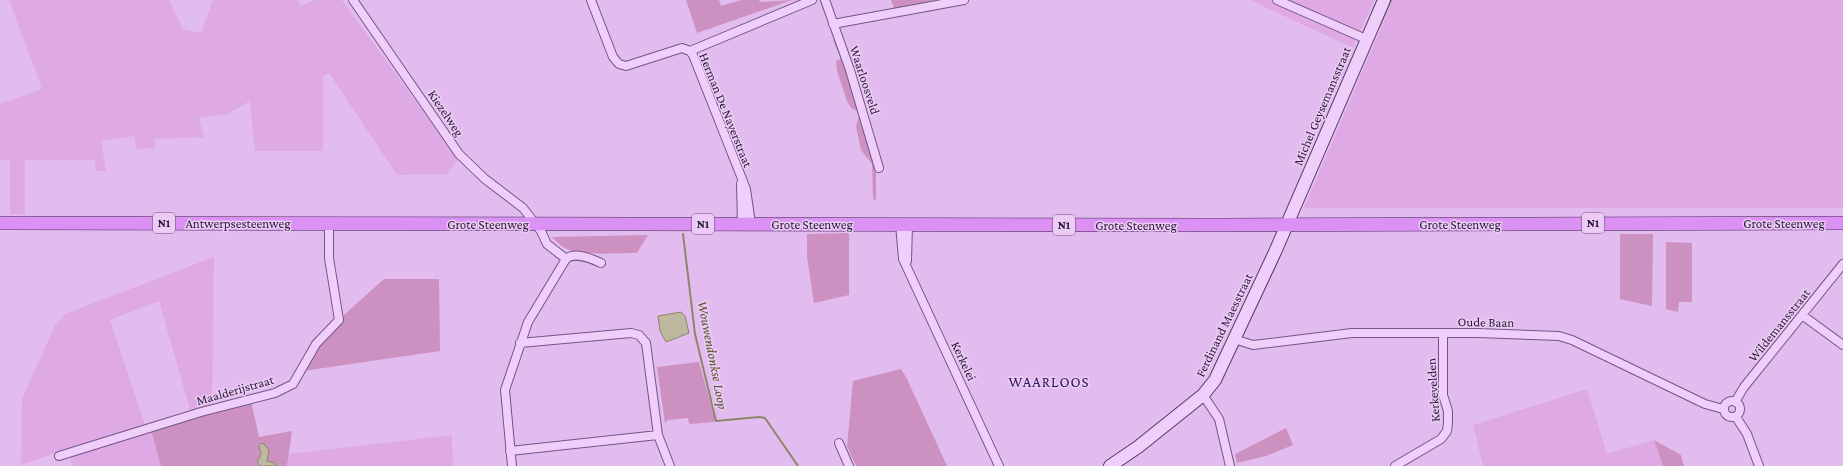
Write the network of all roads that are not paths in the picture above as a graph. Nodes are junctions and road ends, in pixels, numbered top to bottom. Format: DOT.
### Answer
graph roads {
  1 [pos="353,0"];
  2 [pos="591,0"];
  3 [pos="812,0"];
  4 [pos="825,0"];
  5 [pos="964,0"];
  6 [pos="1277,0"];
  7 [pos="1384,0"];
  8 [pos="834,24"];
  9 [pos="1366,39"];
  10 [pos="690,51"];
  11 [pos="879,168"];
  12 [pos="0,223"];
  13 [pos="329,223"];
  14 [pos="1843,223"];
  15 [pos="428,224"];
  16 [pos="536,224"];
  17 [pos="746,224"];
  18 [pos="904,224"];
  19 [pos="1286,224"];
  20 [pos="566,259"];
  21 [pos="601,263"];
  22 [pos="1843,264"];
  23 [pos="1802,315"];
  24 [pos="1443,333"];
  25 [pos="1234,339"];
  26 [pos="520,343"];
  27 [pos="1843,345"];
  28 [pos="1203,395"];
  29 [pos="1735,402"];
  30 [pos="1724,409"];
  31 [pos="1736,417"];
  32 [pos="658,435"];
  33 [pos="839,443"];
  34 [pos="510,451"];
  35 [pos="59,456"];
  36 [pos="512,466"];
  37 [pos="670,466"];
  38 [pos="849,466"];
  39 [pos="999,466"];
  40 [pos="1110,466"];
  41 [pos="1230,466"];
  42 [pos="1395,466"];
  43 [pos="1759,466"];
  1 -- 16 [label="street, Kiezelweg"];
  2 -- 10 [label="street, Herman De Nayerstraat"];
  3 -- 10 [label="street"];
  4 -- 8 [label="street, Waarloosveld"];
  5 -- 8 [label="street"];
  6 -- 9 [label="street"];
  7 -- 9 [label="street, Michel Geysemansstraat"];
  8 -- 11 [label="street, Waarloosveld"];
  9 -- 19 [label="street, Michel Geysemansstraat"];
  10 -- 17 [label="street, Herman De Nayerstraat"];
  12 -- 13 [label="main road, Antwerpsesteenweg / N1"];
  13 -- 15 [label="main road, Antwerpsesteenweg / N1"];
  13 -- 35 [label="street, Maalderijstraat"];
  14 -- 19 [label="main road, Grote Steenweg / N1"];
  15 -- 16 [label="main road, Grote Steenweg / N1"];
  16 -- 17 [label="main road, Grote Steenweg / N1"];
  16 -- 20 [label="street, Kiezelweg"];
  17 -- 18 [label="main road, Grote Steenweg / N1"];
  18 -- 19 [label="main road, Grote Steenweg / N1"];
  18 -- 39 [label="street, Kerkelei"];
  19 -- 25 [label="street, Ferdinand Maesstraat"];
  20 -- 21 [label="street"];
  20 -- 26 [label="street"];
  22 -- 23 [label="street, Wildemansstraat"];
  23 -- 27 [label="street"];
  23 -- 29 [label="street, Wildemansstraat"];
  24 -- 25 [label="street, Oude Baan"];
  24 -- 30 [label="street, Oude Baan"];
  24 -- 42 [label="street, Kerkevelden"];
  25 -- 28 [label="street, Ferdinand Maesstraat"];
  26 -- 32 [label="street"];
  26 -- 34 [label="street"];
  28 -- 40 [label="street, Ferdinand Maesstraat"];
  28 -- 41 [label="street"];
  29 -- 30 [label="street, Wildemansstraat"];
  29 -- 31 [label="street"];
  30 -- 31 [label="street"];
  31 -- 43 [label="street"];
  32 -- 34 [label="street"];
  32 -- 37 [label="street"];
  33 -- 38 [label="street"];
  34 -- 36 [label="street"];
}
